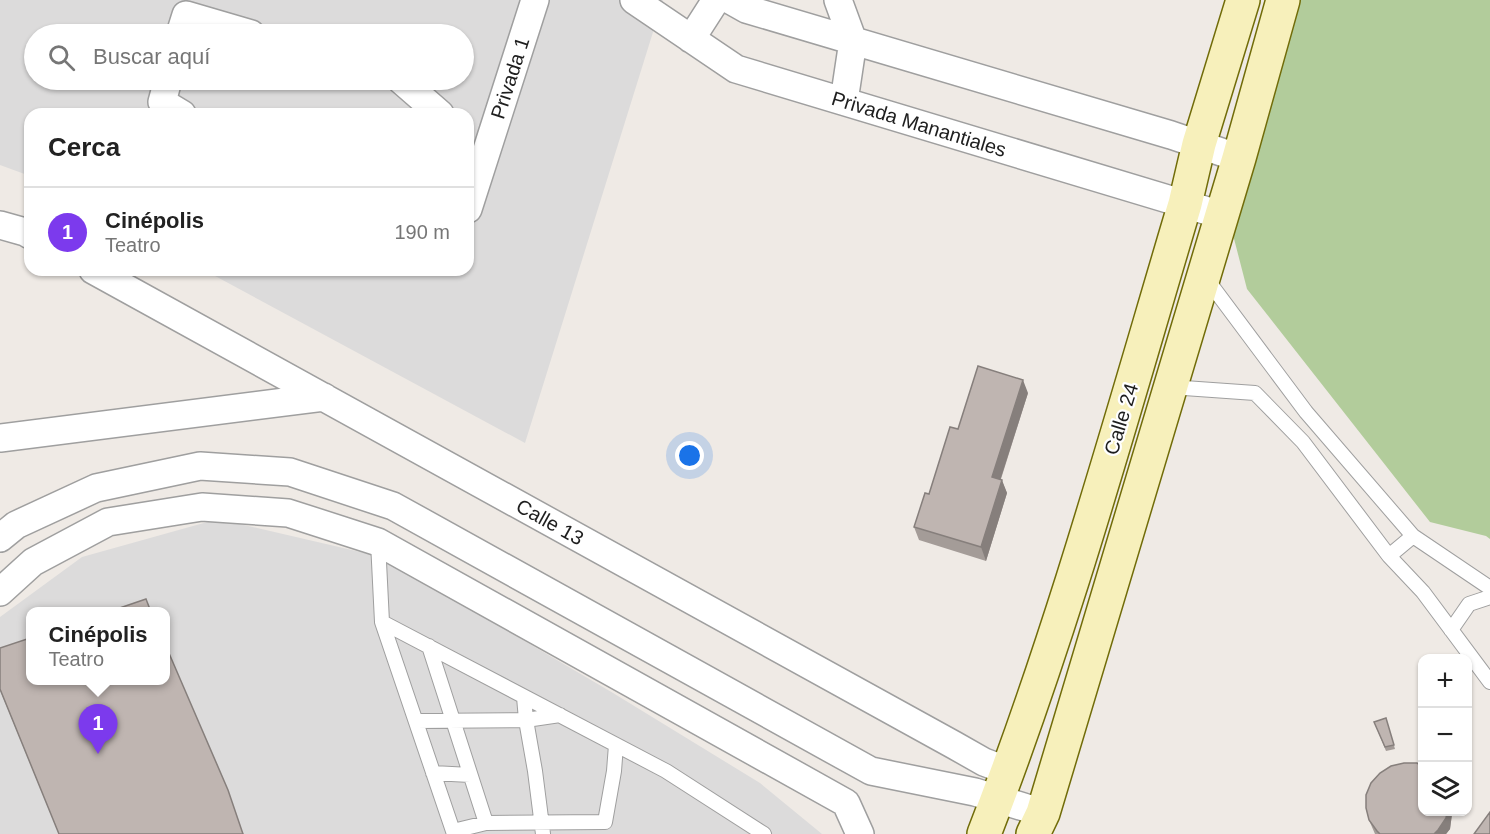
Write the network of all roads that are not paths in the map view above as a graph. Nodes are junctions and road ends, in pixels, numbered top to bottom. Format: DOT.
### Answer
graph roads {
  1 [pos="535,0"];
  2 [pos="634,0"];
  3 [pos="717,0"];
  4 [pos="730,0"];
  5 [pos="838,0"];
  6 [pos="1243,0"];
  7 [pos="1283,0"];
  8 [pos="183,24"];
  9 [pos="217,24"];
  10 [pos="691,39"];
  11 [pos="853,41"];
  12 [pos="165,90"];
  13 [pos="412,90"];
  14 [pos="844,101"];
  15 [pos="172,108"];
  16 [pos="433,108"];
  17 [pos="1199,144"];
  18 [pos="476,148"];
  19 [pos="1239,158"];
  20 [pos="474,163"];
  21 [pos="1185,204"];
  22 [pos="1221,215"];
  23 [pos="0,225"];
  24 [pos="24,232"];
  25 [pos="1203,275"];
  26 [pos="104,276"];
  27 [pos="1170,387"];
  28 [pos="324,397"];
  29 [pos="0,438"];
  30 [pos="1413,536"];
  31 [pos="0,538"];
  32 [pos="378,542"];
  33 [pos="1389,556"];
  34 [pos="1490,588"];
  35 [pos="0,592"];
  36 [pos="1490,597"];
  37 [pos="1062,615"];
  38 [pos="382,622"];
  39 [pos="1099,625"];
  40 [pos="1451,630"];
  41 [pos="429,646"];
  42 [pos="1490,682"];
  43 [pos="524,697"];
  44 [pos="560,715"];
  45 [pos="452,720"];
  46 [pos="526,720"];
  47 [pos="416,721"];
  48 [pos="616,745"];
  49 [pos="954,745"];
  50 [pos="871,771"];
  51 [pos="433,773"];
  52 [pos="470,775"];
  53 [pos="934,784"];
  54 [pos="1003,785"];
  55 [pos="846,803"];
  56 [pos="486,824"];
  57 [pos="1038,824"];
  58 [pos="542,828"];
  59 [pos="454,833"];
  60 [pos="764,834"];
  61 [pos="860,834"];
  62 [pos="984,834"];
  1 -- 18 [label="street, Privada 1"];
  2 -- 10 [label="street, Privada Manantiales"];
  3 -- 10 [label="street"];
  4 -- 11 [label="street"];
  5 -- 11 [label="street"];
  6 -- 17 [label="main road, Calle 24"];
  7 -- 19 [label="main road, Calle 24"];
  8 -- 9 [label="street"];
  10 -- 14 [label="street, Privada Manantiales"];
  11 -- 14 [label="street"];
  11 -- 17 [label="street"];
  12 -- 15 [label="street"];
  13 -- 16 [label="street"];
  14 -- 21 [label="street, Privada Manantiales"];
  17 -- 19 [label="street"];
  17 -- 21 [label="main road, Calle 24"];
  18 -- 20 [label="street, Privada 1"];
  19 -- 22 [label="main road, Calle 24"];
  21 -- 22 [label="street, Privada Manantiales"];
  21 -- 37 [label="main road, Calle 24"];
  22 -- 25 [label="main road, Calle 24"];
  23 -- 24 [label="street"];
  25 -- 27 [label="main road, Calle 24"];
  25 -- 30 [label="lane"];
  26 -- 28 [label="street, Calle 13"];
  27 -- 33 [label="lane"];
  27 -- 39 [label="main road, Calle 24"];
  28 -- 29 [label="street"];
  28 -- 49 [label="street, Calle 13"];
  30 -- 33 [label="lane"];
  30 -- 34 [label="lane"];
  31 -- 50 [label="street"];
  32 -- 35 [label="street"];
  32 -- 38 [label="lane"];
  32 -- 55 [label="street"];
  33 -- 40 [label="lane"];
  36 -- 40 [label="lane"];
  37 -- 39 [label="main road"];
  37 -- 54 [label="main road, Calle 24"];
  38 -- 41 [label="lane"];
  38 -- 47 [label="lane"];
  39 -- 57 [label="main road, Calle 24"];
  40 -- 42 [label="lane"];
  41 -- 43 [label="lane"];
  41 -- 45 [label="lane"];
  43 -- 44 [label="lane"];
  43 -- 46 [label="lane"];
  44 -- 46 [label="lane"];
  44 -- 48 [label="lane"];
  45 -- 46 [label="lane"];
  45 -- 47 [label="lane"];
  45 -- 52 [label="lane"];
  46 -- 58 [label="lane"];
  47 -- 51 [label="lane"];
  48 -- 58 [label="lane"];
  48 -- 60 [label="lane"];
  49 -- 53 [label="street"];
  49 -- 54 [label="street, Calle 13"];
  50 -- 53 [label="street"];
  50 -- 55 [label="street"];
  51 -- 52 [label="lane"];
  51 -- 59 [label="lane"];
  52 -- 56 [label="lane"];
  53 -- 54 [label="street"];
  54 -- 57 [label="street"];
  54 -- 62 [label="main road, Calle 24"];
  55 -- 61 [label="street"];
  56 -- 58 [label="lane"];
  56 -- 59 [label="lane"];
}
